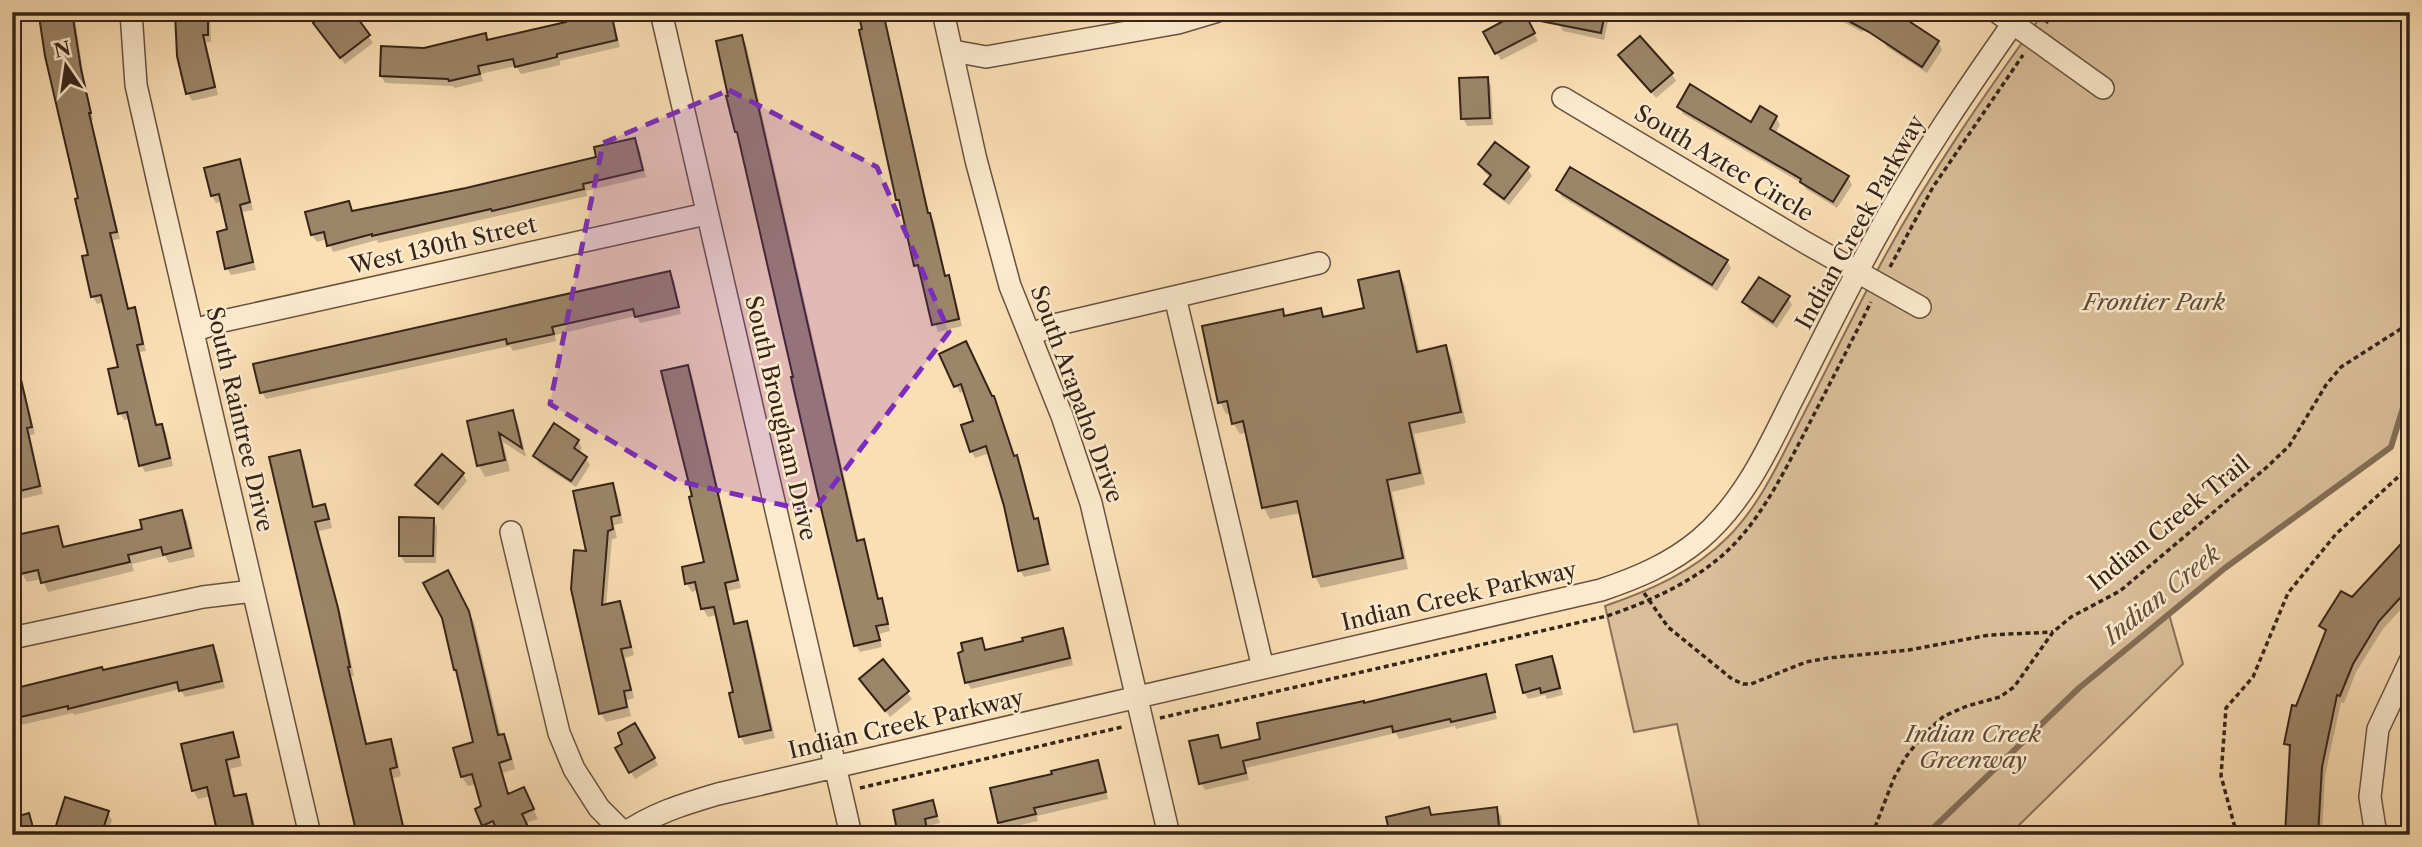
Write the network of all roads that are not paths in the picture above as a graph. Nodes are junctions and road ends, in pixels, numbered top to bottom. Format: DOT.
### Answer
graph roads {
  1 [pos="131,12"];
  2 [pos="661,12"];
  3 [pos="943,12"];
  4 [pos="1215,12"];
  5 [pos="2010,16"];
  6 [pos="953,51"];
  7 [pos="2103,88"];
  8 [pos="1563,98"];
  9 [pos="706,214"];
  10 [pos="1319,264"];
  11 [pos="1858,272"];
  12 [pos="1175,297"];
  13 [pos="1920,307"];
  14 [pos="193,331"];
  15 [pos="1030,335"];
  16 [pos="511,532"];
  17 [pos="253,591"];
  18 [pos="12,638"];
  19 [pos="2410,661"];
  20 [pos="1263,668"];
  21 [pos="1138,697"];
  22 [pos="835,768"];
  23 [pos="623,834"];
  24 [pos="310,835"];
  25 [pos="852,835"];
  26 [pos="1169,835"];
  27 [pos="2376,835"];
  1 -- 14 [label="street, South Raintree Drive"];
  2 -- 9 [label="street, South Brougham Drive"];
  3 -- 6 [label="street, South Arapaho Drive"];
  4 -- 6 [label="street"];
  5 -- 7 [label="street"];
  5 -- 11 [label="street, Indian Creek Parkway"];
  6 -- 15 [label="street, South Arapaho Drive"];
  8 -- 11 [label="street, South Aztec Circle"];
  9 -- 14 [label="street, West 130th Street"];
  9 -- 22 [label="street, South Brougham Drive"];
  10 -- 12 [label="street"];
  11 -- 13 [label="street, South Aztec Circle"];
  11 -- 20 [label="street, Indian Creek Parkway"];
  12 -- 15 [label="street"];
  12 -- 20 [label="street"];
  14 -- 17 [label="street, South Raintree Drive"];
  15 -- 21 [label="street, South Arapaho Drive"];
  16 -- 23 [label="street"];
  17 -- 18 [label="street"];
  17 -- 24 [label="street, South Raintree Drive"];
  19 -- 27 [label="street"];
  20 -- 21 [label="street, Indian Creek Parkway"];
  21 -- 22 [label="street, Indian Creek Parkway"];
  21 -- 26 [label="street, South Arapaho Drive"];
  22 -- 23 [label="street, Indian Creek Parkway"];
  22 -- 25 [label="street, South Brougham Drive"];
}
